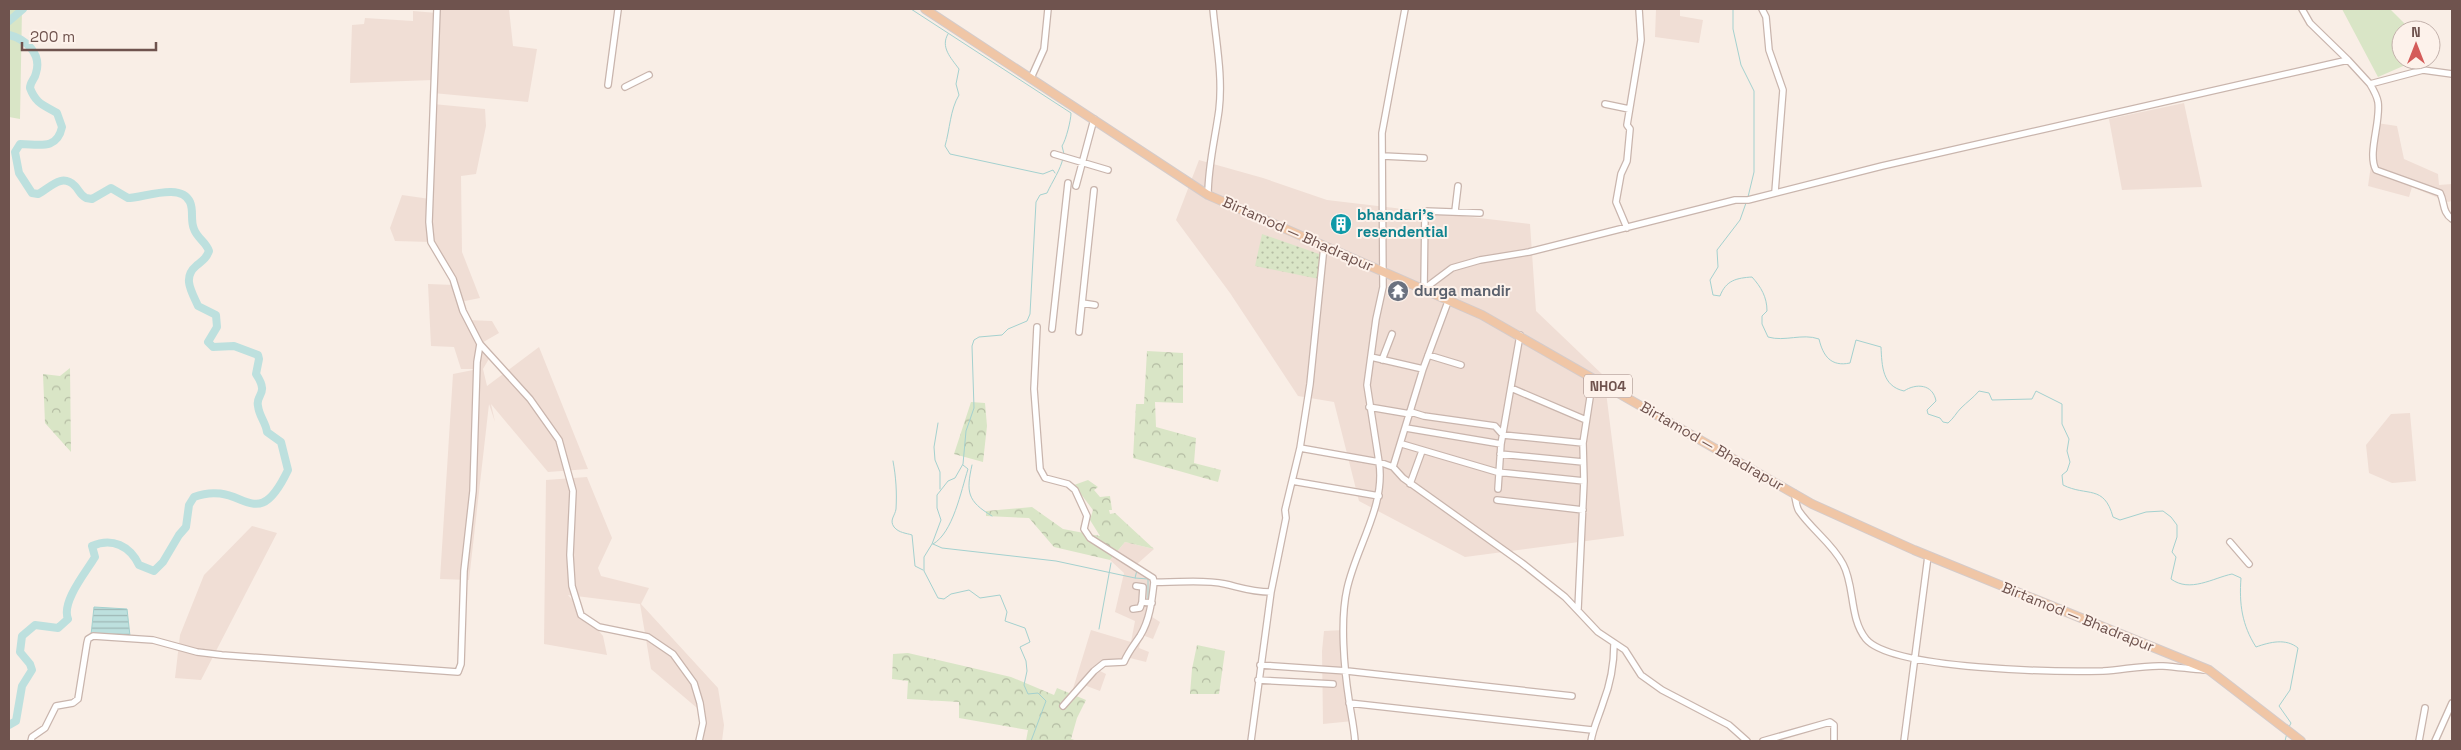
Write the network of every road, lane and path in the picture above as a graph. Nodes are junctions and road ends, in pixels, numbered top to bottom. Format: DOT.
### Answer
graph roads {
  1 [pos="437,9"];
  2 [pos="924,9"];
  3 [pos="1048,9"];
  4 [pos="1213,9"];
  5 [pos="1405,9"];
  6 [pos="1639,9"];
  7 [pos="1762,9"];
  8 [pos="2302,9"];
  9 [pos="618,10"];
  10 [pos="2348,60"];
  11 [pos="2452,74"];
  12 [pos="649,75"];
  13 [pos="1031,78"];
  14 [pos="2370,84"];
  15 [pos="608,85"];
  16 [pos="625,87"];
  17 [pos="1605,104"];
  18 [pos="1629,109"];
  19 [pos="1094,119"];
  20 [pos="1054,154"];
  21 [pos="1383,156"];
  22 [pos="1424,158"];
  23 [pos="1082,163"];
  24 [pos="1108,170"];
  25 [pos="1068,184"];
  26 [pos="1076,186"];
  27 [pos="1458,186"];
  28 [pos="1094,190"];
  29 [pos="1775,192"];
  30 [pos="1208,195"];
  31 [pos="1455,211"];
  32 [pos="1480,213"];
  33 [pos="2452,219"];
  34 [pos="1627,228"];
  35 [pos="1324,246"];
  36 [pos="1383,272"];
  37 [pos="1424,289"];
  38 [pos="1449,299"];
  39 [pos="1082,303"];
  40 [pos="1095,305"];
  41 [pos="1037,327"];
  42 [pos="1052,329"];
  43 [pos="1079,332"];
  44 [pos="1392,334"];
  45 [pos="1520,335"];
  46 [pos="480,344"];
  47 [pos="1428,355"];
  48 [pos="1371,357"];
  49 [pos="1382,360"];
  50 [pos="1461,365"];
  51 [pos="1423,369"];
  52 [pos="1592,378"];
  53 [pos="1511,388"];
  54 [pos="1369,406"];
  55 [pos="1410,413"];
  56 [pos="1586,420"];
  57 [pos="1406,428"];
  58 [pos="1503,435"];
  59 [pos="1583,443"];
  60 [pos="1402,444"];
  61 [pos="1501,444"];
  62 [pos="1300,448"];
  63 [pos="1422,451"];
  64 [pos="1500,454"];
  65 [pos="1378,462"];
  66 [pos="1583,462"];
  67 [pos="1393,467"];
  68 [pos="1498,472"];
  69 [pos="1292,481"];
  70 [pos="1584,481"];
  71 [pos="1410,484"];
  72 [pos="1498,489"];
  73 [pos="1794,494"];
  74 [pos="1379,496"];
  75 [pos="1498,500"];
  76 [pos="1583,510"];
  77 [pos="2230,542"];
  78 [pos="1928,556"];
  79 [pos="2249,564"];
  80 [pos="1154,582"];
  81 [pos="1136,586"];
  82 [pos="1271,592"];
  83 [pos="1142,602"];
  84 [pos="1152,604"];
  85 [pos="1133,609"];
  86 [pos="1578,609"];
  87 [pos="1614,644"];
  88 [pos="1916,659"];
  89 [pos="1260,665"];
  90 [pos="2209,670"];
  91 [pos="1347,671"];
  92 [pos="1258,680"];
  93 [pos="1333,684"];
  94 [pos="1572,696"];
  95 [pos="1349,702"];
  96 [pos="2452,703"];
  97 [pos="1063,706"];
  98 [pos="2425,708"];
  99 [pos="1592,730"];
  100 [pos="31,741"];
  101 [pos="699,741"];
  102 [pos="1251,741"];
  103 [pos="1355,741"];
  104 [pos="1591,741"];
  105 [pos="1747,741"];
  106 [pos="1763,741"];
  107 [pos="1834,741"];
  108 [pos="1904,741"];
  109 [pos="2301,741"];
  110 [pos="2419,741"];
  111 [pos="2435,741"];
  1 -- 46 [label="street"];
  2 -- 13 [label="main road, Birtamod — Bhadrapur / NH04"];
  3 -- 13 [label="street"];
  4 -- 30 [label="street"];
  5 -- 21 [label="street"];
  6 -- 18 [label="street"];
  7 -- 29 [label="street"];
  8 -- 10 [label="street"];
  9 -- 15 [label="street"];
  10 -- 14 [label="street"];
  10 -- 29 [label="street"];
  11 -- 14 [label="street"];
  12 -- 16 [label="street"];
  13 -- 19 [label="main road, Birtamod — Bhadrapur / NH04"];
  14 -- 33 [label="street"];
  17 -- 18 [label="street"];
  18 -- 34 [label="street"];
  19 -- 23 [label="street"];
  19 -- 30 [label="main road, Birtamod — Bhadrapur / NH04"];
  20 -- 23 [label="street"];
  21 -- 22 [label="street"];
  21 -- 36 [label="street"];
  23 -- 24 [label="street"];
  23 -- 26 [label="street"];
  25 -- 42 [label="street"];
  27 -- 31 [label="street"];
  28 -- 39 [label="street"];
  29 -- 34 [label="street"];
  30 -- 35 [label="main road, Birtamod — Bhadrapur / NH04"];
  31 -- 32 [label="street"];
  31 -- 37 [label="street"];
  34 -- 37 [label="street"];
  35 -- 36 [label="main road, Birtamod — Bhadrapur / NH04"];
  35 -- 62 [label="street"];
  36 -- 37 [label="main road, Birtamod — Bhadrapur / NH04"];
  36 -- 48 [label="street"];
  37 -- 38 [label="main road, Birtamod — Bhadrapur / NH04"];
  38 -- 45 [label="main road, Birtamod — Bhadrapur / NH04"];
  38 -- 47 [label="street"];
  39 -- 40 [label="street"];
  39 -- 43 [label="street"];
  41 -- 80 [label="street"];
  44 -- 49 [label="street"];
  45 -- 52 [label="main road, Birtamod — Bhadrapur / NH04"];
  45 -- 53 [label="street"];
  46 -- 100 [label="street"];
  46 -- 101 [label="street"];
  47 -- 50 [label="street"];
  47 -- 51 [label="street"];
  48 -- 49 [label="street"];
  48 -- 54 [label="street"];
  49 -- 51 [label="street"];
  51 -- 55 [label="street"];
  52 -- 56 [label="street"];
  52 -- 73 [label="main road, Birtamod — Bhadrapur / NH04"];
  53 -- 56 [label="street"];
  53 -- 58 [label="street"];
  54 -- 55 [label="street"];
  54 -- 65 [label="street"];
  55 -- 57 [label="street"];
  55 -- 58 [label="street"];
  56 -- 59 [label="street"];
  57 -- 60 [label="street"];
  57 -- 61 [label="street"];
  58 -- 59 [label="street"];
  58 -- 61 [label="street"];
  59 -- 66 [label="street"];
  60 -- 63 [label="street"];
  60 -- 67 [label="street"];
  61 -- 64 [label="street"];
  62 -- 65 [label="street"];
  62 -- 69 [label="street"];
  63 -- 68 [label="street"];
  63 -- 71 [label="street"];
  64 -- 66 [label="street"];
  64 -- 68 [label="street"];
  65 -- 67 [label="street"];
  65 -- 74 [label="street"];
  66 -- 70 [label="street"];
  67 -- 71 [label="street"];
  68 -- 70 [label="street"];
  68 -- 72 [label="street"];
  69 -- 74 [label="street"];
  69 -- 82 [label="street"];
  70 -- 76 [label="street"];
  71 -- 86 [label="street"];
  73 -- 78 [label="main road, Birtamod — Bhadrapur / NH04"];
  73 -- 88 [label="street"];
  74 -- 91 [label="street"];
  75 -- 76 [label="street"];
  76 -- 86 [label="street"];
  77 -- 79 [label="street"];
  78 -- 88 [label="street"];
  78 -- 90 [label="main road, Birtamod — Bhadrapur / NH04"];
  80 -- 82 [label="street"];
  80 -- 84 [label="street"];
  81 -- 83 [label="street"];
  82 -- 89 [label="street"];
  83 -- 84 [label="street"];
  83 -- 85 [label="street"];
  84 -- 97 [label="street"];
  86 -- 87 [label="street"];
  87 -- 99 [label="street"];
  87 -- 105 [label="street"];
  88 -- 90 [label="street"];
  88 -- 108 [label="street"];
  89 -- 91 [label="street"];
  89 -- 92 [label="street"];
  90 -- 109 [label="main road, Birtamod — Bhadrapur / NH04"];
  91 -- 94 [label="street"];
  91 -- 95 [label="street"];
  92 -- 93 [label="street"];
  92 -- 102 [label="street"];
  95 -- 99 [label="street"];
  95 -- 103 [label="street"];
  96 -- 111 [label="street"];
  98 -- 110 [label="street"];
  99 -- 104 [label="street"];
  106 -- 107 [label="street"];
}
